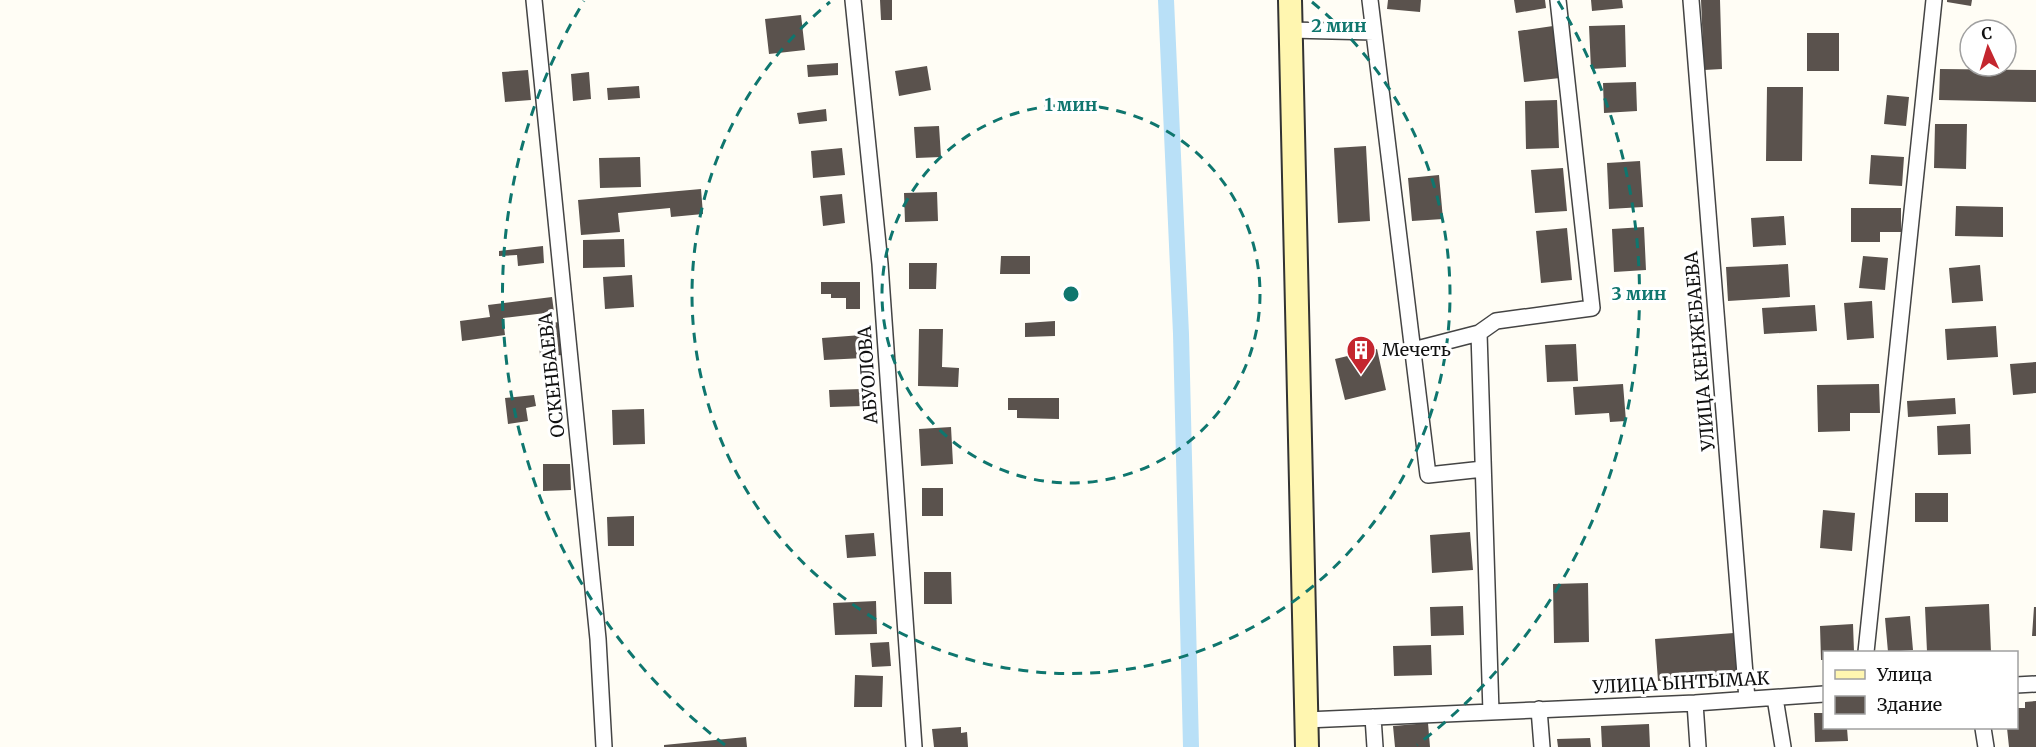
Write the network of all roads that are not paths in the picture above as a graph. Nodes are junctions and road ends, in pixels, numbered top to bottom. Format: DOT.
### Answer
graph roads {
  1 [pos="534,0"];
  2 [pos="854,0"];
  3 [pos="1290,0"];
  4 [pos="1370,0"];
  5 [pos="1558,0"];
  6 [pos="1691,0"];
  7 [pos="1934,0"];
  8 [pos="1290,30"];
  9 [pos="1374,32"];
  10 [pos="1479,333"];
  11 [pos="1413,350"];
  12 [pos="1483,470"];
  13 [pos="1866,651"];
  14 [pos="2036,684"];
  15 [pos="2018,685"];
  16 [pos="1823,694"];
  17 [pos="1774,698"];
  18 [pos="1747,699"];
  19 [pos="1695,703"];
  20 [pos="1539,710"];
  21 [pos="1491,712"];
  22 [pos="1373,717"];
  23 [pos="1306,720"];
  24 [pos="1983,729"];
  25 [pos="604,747"];
  26 [pos="914,747"];
  27 [pos="1307,747"];
  28 [pos="1375,747"];
  29 [pos="1542,747"];
  30 [pos="1698,747"];
  31 [pos="1784,747"];
  32 [pos="1986,747"];
  1 -- 25 [label="street, ОСКЕНБАЕВА"];
  2 -- 26 [label="street, АБУОЛОВА"];
  3 -- 8 [label="main road"];
  4 -- 9 [label="street"];
  5 -- 10 [label="street"];
  6 -- 18 [label="street, УЛИЦА КЕНЖЕБАЕВА"];
  7 -- 13 [label="street"];
  8 -- 9 [label="street"];
  8 -- 23 [label="main road"];
  9 -- 11 [label="street"];
  10 -- 11 [label="street"];
  10 -- 12 [label="street"];
  11 -- 12 [label="street"];
  12 -- 21 [label="street"];
  14 -- 15 [label="street"];
  16 -- 17 [label="street, УЛИЦА ЫНТЫМАК"];
  17 -- 18 [label="street, УЛИЦА ЫНТЫМАК"];
  17 -- 31 [label="street"];
  18 -- 19 [label="street, УЛИЦА ЫНТЫМАК"];
  19 -- 20 [label="street, УЛИЦА ЫНТЫМАК"];
  19 -- 30 [label="street"];
  20 -- 21 [label="street, УЛИЦА ЫНТЫМАК"];
  20 -- 29 [label="street"];
  21 -- 22 [label="street, УЛИЦА ЫНТЫМАК"];
  22 -- 23 [label="street, УЛИЦА ЫНТЫМАК"];
  22 -- 28 [label="street"];
  23 -- 27 [label="main road"];
  24 -- 32 [label="street"];
}
